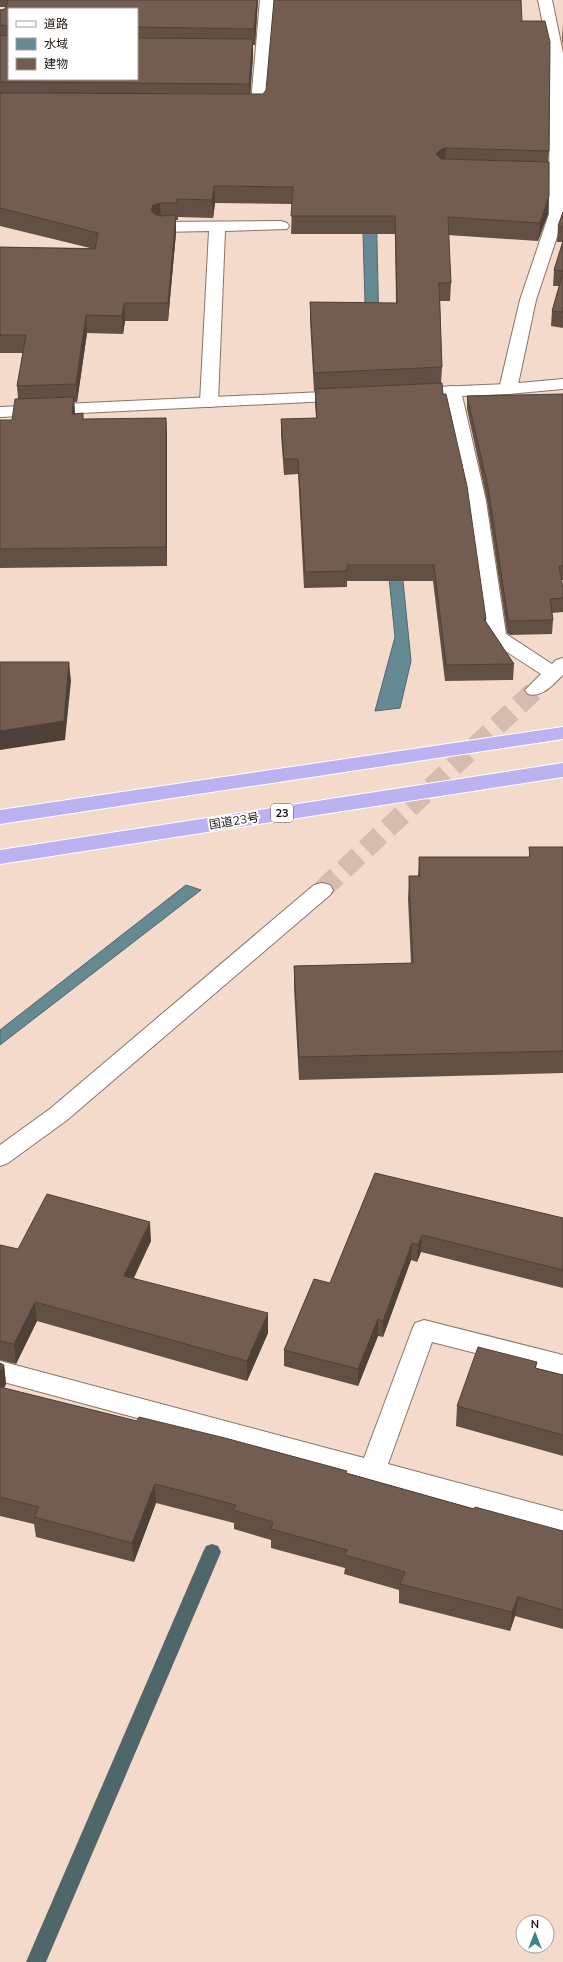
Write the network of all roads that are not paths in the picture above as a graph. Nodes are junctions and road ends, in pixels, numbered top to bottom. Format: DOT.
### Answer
graph roads {
  1 [pos="267,0"];
  2 [pos="545,0"];
  3 [pos="247,51"];
  4 [pos="263,51"];
  5 [pos="227,107"];
  6 [pos="161,226"];
  7 [pos="217,226"];
  8 [pos="281,226"];
  9 [pos="563,384"];
  10 [pos="508,388"];
  11 [pos="452,391"];
  12 [pos="397,394"];
  13 [pos="358,395"];
  14 [pos="209,402"];
  15 [pos="0,412"];
  16 [pos="558,668"];
  17 [pos="535,690"];
  18 [pos="563,733"];
  19 [pos="563,770"];
  20 [pos="0,817"];
  21 [pos="0,857"];
  22 [pos="322,890"];
  23 [pos="0,1157"];
  24 [pos="563,1365"];
  25 [pos="0,1371"];
  26 [pos="372,1471"];
  27 [pos="563,1522"];
  1 -- 4 [label="street"];
  2 -- 10 [label="street"];
  3 -- 4 [label="street"];
  4 -- 5 [label="street"];
  6 -- 7 [label="street"];
  7 -- 8 [label="street"];
  7 -- 14 [label="street"];
  9 -- 10 [label="street"];
  10 -- 11 [label="street"];
  11 -- 12 [label="street"];
  11 -- 16 [label="street"];
  13 -- 14 [label="street"];
  14 -- 15 [label="street"];
  16 -- 17 [label="street"];
  18 -- 20 [label="highway"];
  19 -- 21 [label="highway, 国道23号 / 23"];
  22 -- 23 [label="street"];
  24 -- 26 [label="street"];
  25 -- 26 [label="street"];
  26 -- 27 [label="street"];
}
